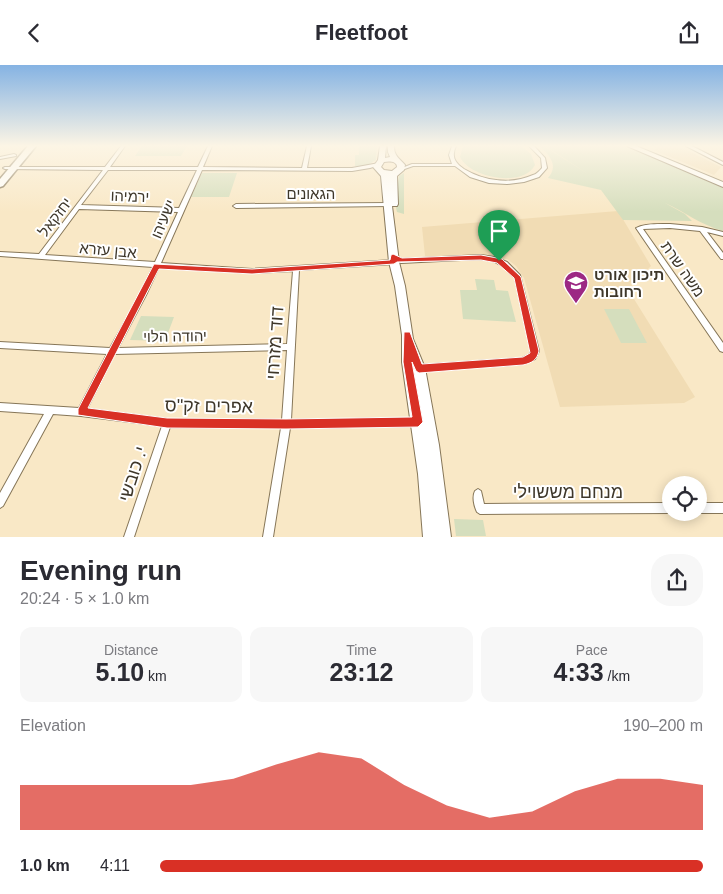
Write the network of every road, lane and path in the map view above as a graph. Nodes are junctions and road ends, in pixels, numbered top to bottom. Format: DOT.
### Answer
graph roads {
  1 [pos="103,168"];
  2 [pos="106,168"];
  3 [pos="108,168"];
  4 [pos="367,168"];
  5 [pos="381,168"];
  6 [pos="384,168"];
  7 [pos="399,168"];
  8 [pos="404,168"];
  9 [pos="460,168"];
  10 [pos="544,168"];
  11 [pos="683,168"];
  12 [pos="694,168"];
  13 [pos="6,169"];
  14 [pos="198,169"];
  15 [pos="304,169"];
  16 [pos="397,171"];
  17 [pos="723,180"];
  18 [pos="0,184"];
  19 [pos="723,185"];
  20 [pos="387,205"];
  21 [pos="236,206"];
  22 [pos="78,207"];
  23 [pos="180,210"];
  24 [pos="702,229"];
  25 [pos="723,234"];
  26 [pos="0,254"];
  27 [pos="40,257"];
  28 [pos="723,257"];
  29 [pos="396,260"];
  30 [pos="156,266"];
  31 [pos="296,270"];
  32 [pos="407,335"];
  33 [pos="0,345"];
  34 [pos="290,347"];
  35 [pos="723,349"];
  36 [pos="112,351"];
  37 [pos="419,369"];
  38 [pos="0,407"];
  39 [pos="52,410"];
  40 [pos="81,412"];
  41 [pos="418,422"];
  42 [pos="167,423"];
  43 [pos="286,424"];
  44 [pos="478,494"];
  45 [pos="0,503"];
  46 [pos="662,508"];
  47 [pos="707,508"];
  48 [pos="723,508"];
  49 [pos="129,537"];
  50 [pos="268,537"];
  51 [pos="431,537"];
  52 [pos="444,537"];
  1 -- 13 [label="street"];
  2 -- 22 [label="street, יחזקאל"];
  3 -- 14 [label="street"];
  4 -- 15 [label="street"];
  5 -- 20 [label="street"];
  6 -- 16 [label="street"];
  7 -- 16 [label="street"];
  8 -- 16 [label="street"];
  9 -- 10 [label="street"];
  11 -- 19 [label="street"];
  12 -- 17 [label="street"];
  13 -- 18 [label="main road"];
  14 -- 15 [label="street"];
  14 -- 23 [label="street, ישעיהו"];
  16 -- 29 [label="street"];
  20 -- 21 [label="street, הגאונים"];
  20 -- 29 [label="street"];
  22 -- 23 [label="street, ירמיהו"];
  22 -- 27 [label="street, יחזקאל"];
  23 -- 30 [label="street, ישעיהו"];
  24 -- 25 [label="street"];
  24 -- 28 [label="street"];
  24 -- 35 [label="street, משה שרת"];
  26 -- 27 [label="street, אבן עזרא"];
  27 -- 30 [label="street, אבן עזרא"];
  29 -- 31 [label="street, אבן עזרא"];
  29 -- 32 [label="street"];
  29 -- 37 [label="street, אבן עזרא"];
  30 -- 31 [label="street, אבן עזרא"];
  30 -- 36 [label="street, ישעיהו"];
  31 -- 34 [label="street, דוד מזרחי"];
  32 -- 37 [label="street"];
  32 -- 41 [label="street"];
  33 -- 36 [label="street, יהודה הלוי"];
  34 -- 36 [label="street, יהודה הלוי"];
  34 -- 43 [label="street, דוד מזרחי"];
  36 -- 40 [label="street, ישעיהו"];
  37 -- 52 [label="street"];
  38 -- 39 [label="street, אפרים זק\"ס"];
  39 -- 40 [label="street, אפרים זק\"ס"];
  39 -- 45 [label="street"];
  40 -- 42 [label="street, אפרים זק\"ס"];
  41 -- 43 [label="street, אפרים זק\"ס"];
  41 -- 51 [label="street"];
  42 -- 43 [label="street, אפרים זק\"ס"];
  42 -- 49 [label="street, י. כובשי"];
  43 -- 50 [label="street, דוד מזרחי"];
  44 -- 46 [label="street, מנחם מששוילי"];
  47 -- 48 [label="street"];
}
